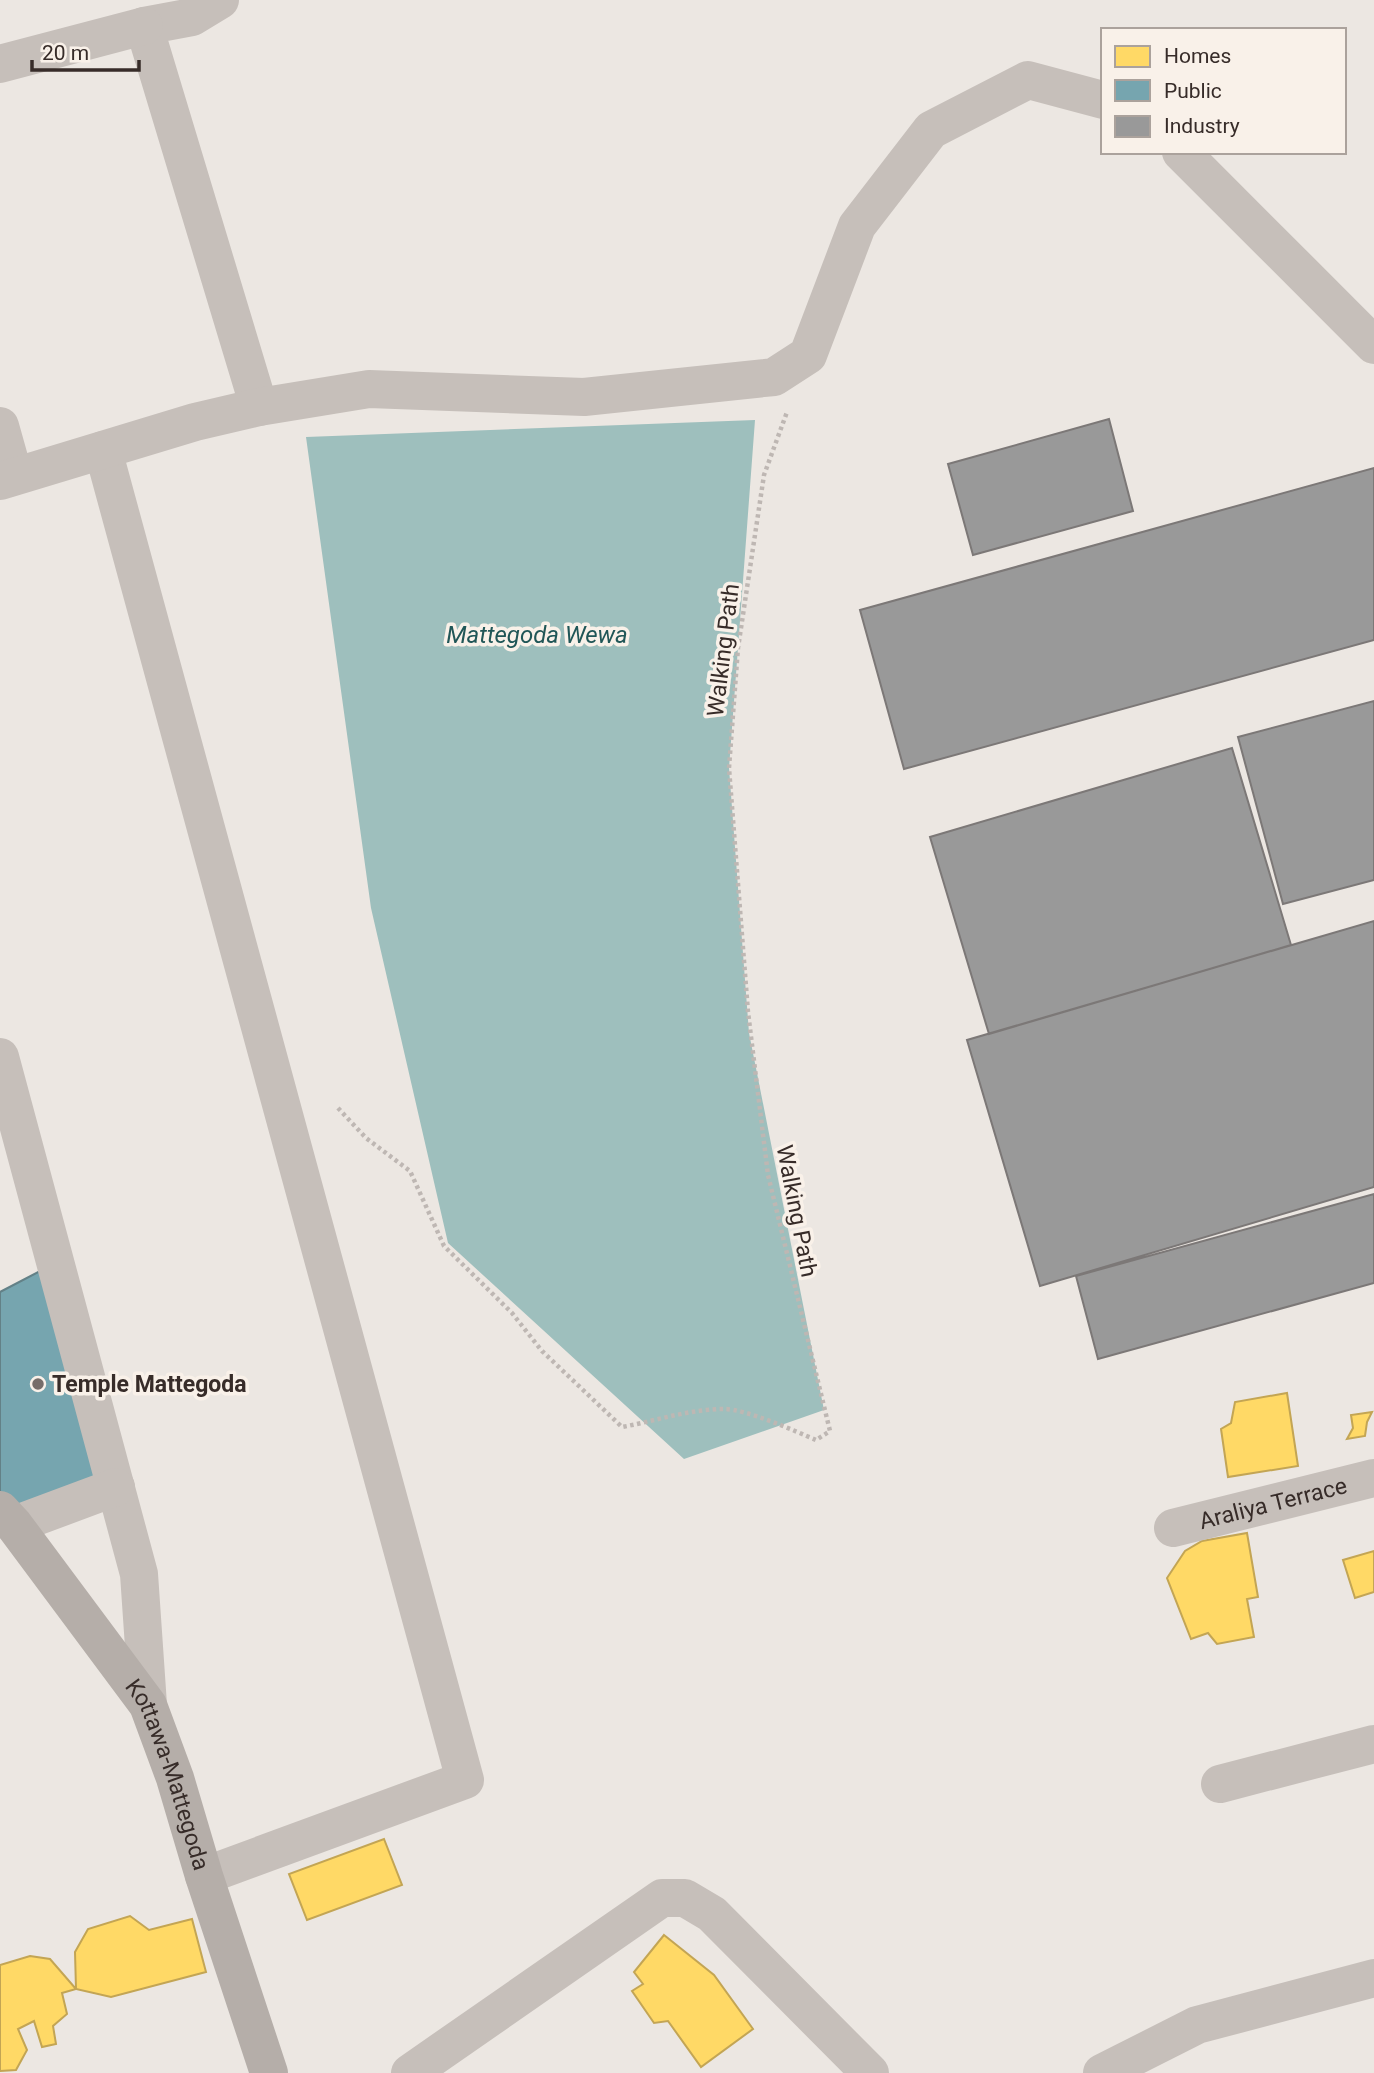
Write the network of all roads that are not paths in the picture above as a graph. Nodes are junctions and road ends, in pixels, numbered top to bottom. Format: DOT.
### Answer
graph roads {
  1 [pos="220,0"];
  2 [pos="144,26"];
  3 [pos="0,64"];
  4 [pos="1101,99"];
  5 [pos="1183,154"];
  6 [pos="1374,345"];
  7 [pos="258,407"];
  8 [pos="0,426"];
  9 [pos="103,450"];
  10 [pos="7,479"];
  11 [pos="0,1058"];
  12 [pos="1374,1478"];
  13 [pos="116,1487"];
  14 [pos="7,1518"];
  15 [pos="1174,1528"];
  16 [pos="148,1705"];
  17 [pos="1374,1744"];
  18 [pos="1220,1784"];
  19 [pos="204,1876"];
  20 [pos="1374,1978"];
  21 [pos="269,2073"];
  22 [pos="411,2073"];
  23 [pos="870,2073"];
  24 [pos="1102,2073"];
  1 -- 2 [label="street"];
  2 -- 3 [label="street"];
  2 -- 7 [label="street"];
  4 -- 7 [label="street"];
  5 -- 6 [label="street"];
  7 -- 9 [label="street"];
  8 -- 10 [label="street"];
  9 -- 10 [label="street"];
  9 -- 19 [label="street"];
  11 -- 13 [label="street"];
  12 -- 15 [label="street, Araliya Terrace"];
  13 -- 14 [label="street"];
  13 -- 16 [label="street"];
  14 -- 16 [label="main road, Kottawa-Mattegoda"];
  16 -- 19 [label="main road, Kottawa-Mattegoda"];
  17 -- 18 [label="street"];
  19 -- 21 [label="main road, Kottawa-Mattegoda"];
  20 -- 24 [label="street"];
  22 -- 23 [label="street"];
}
